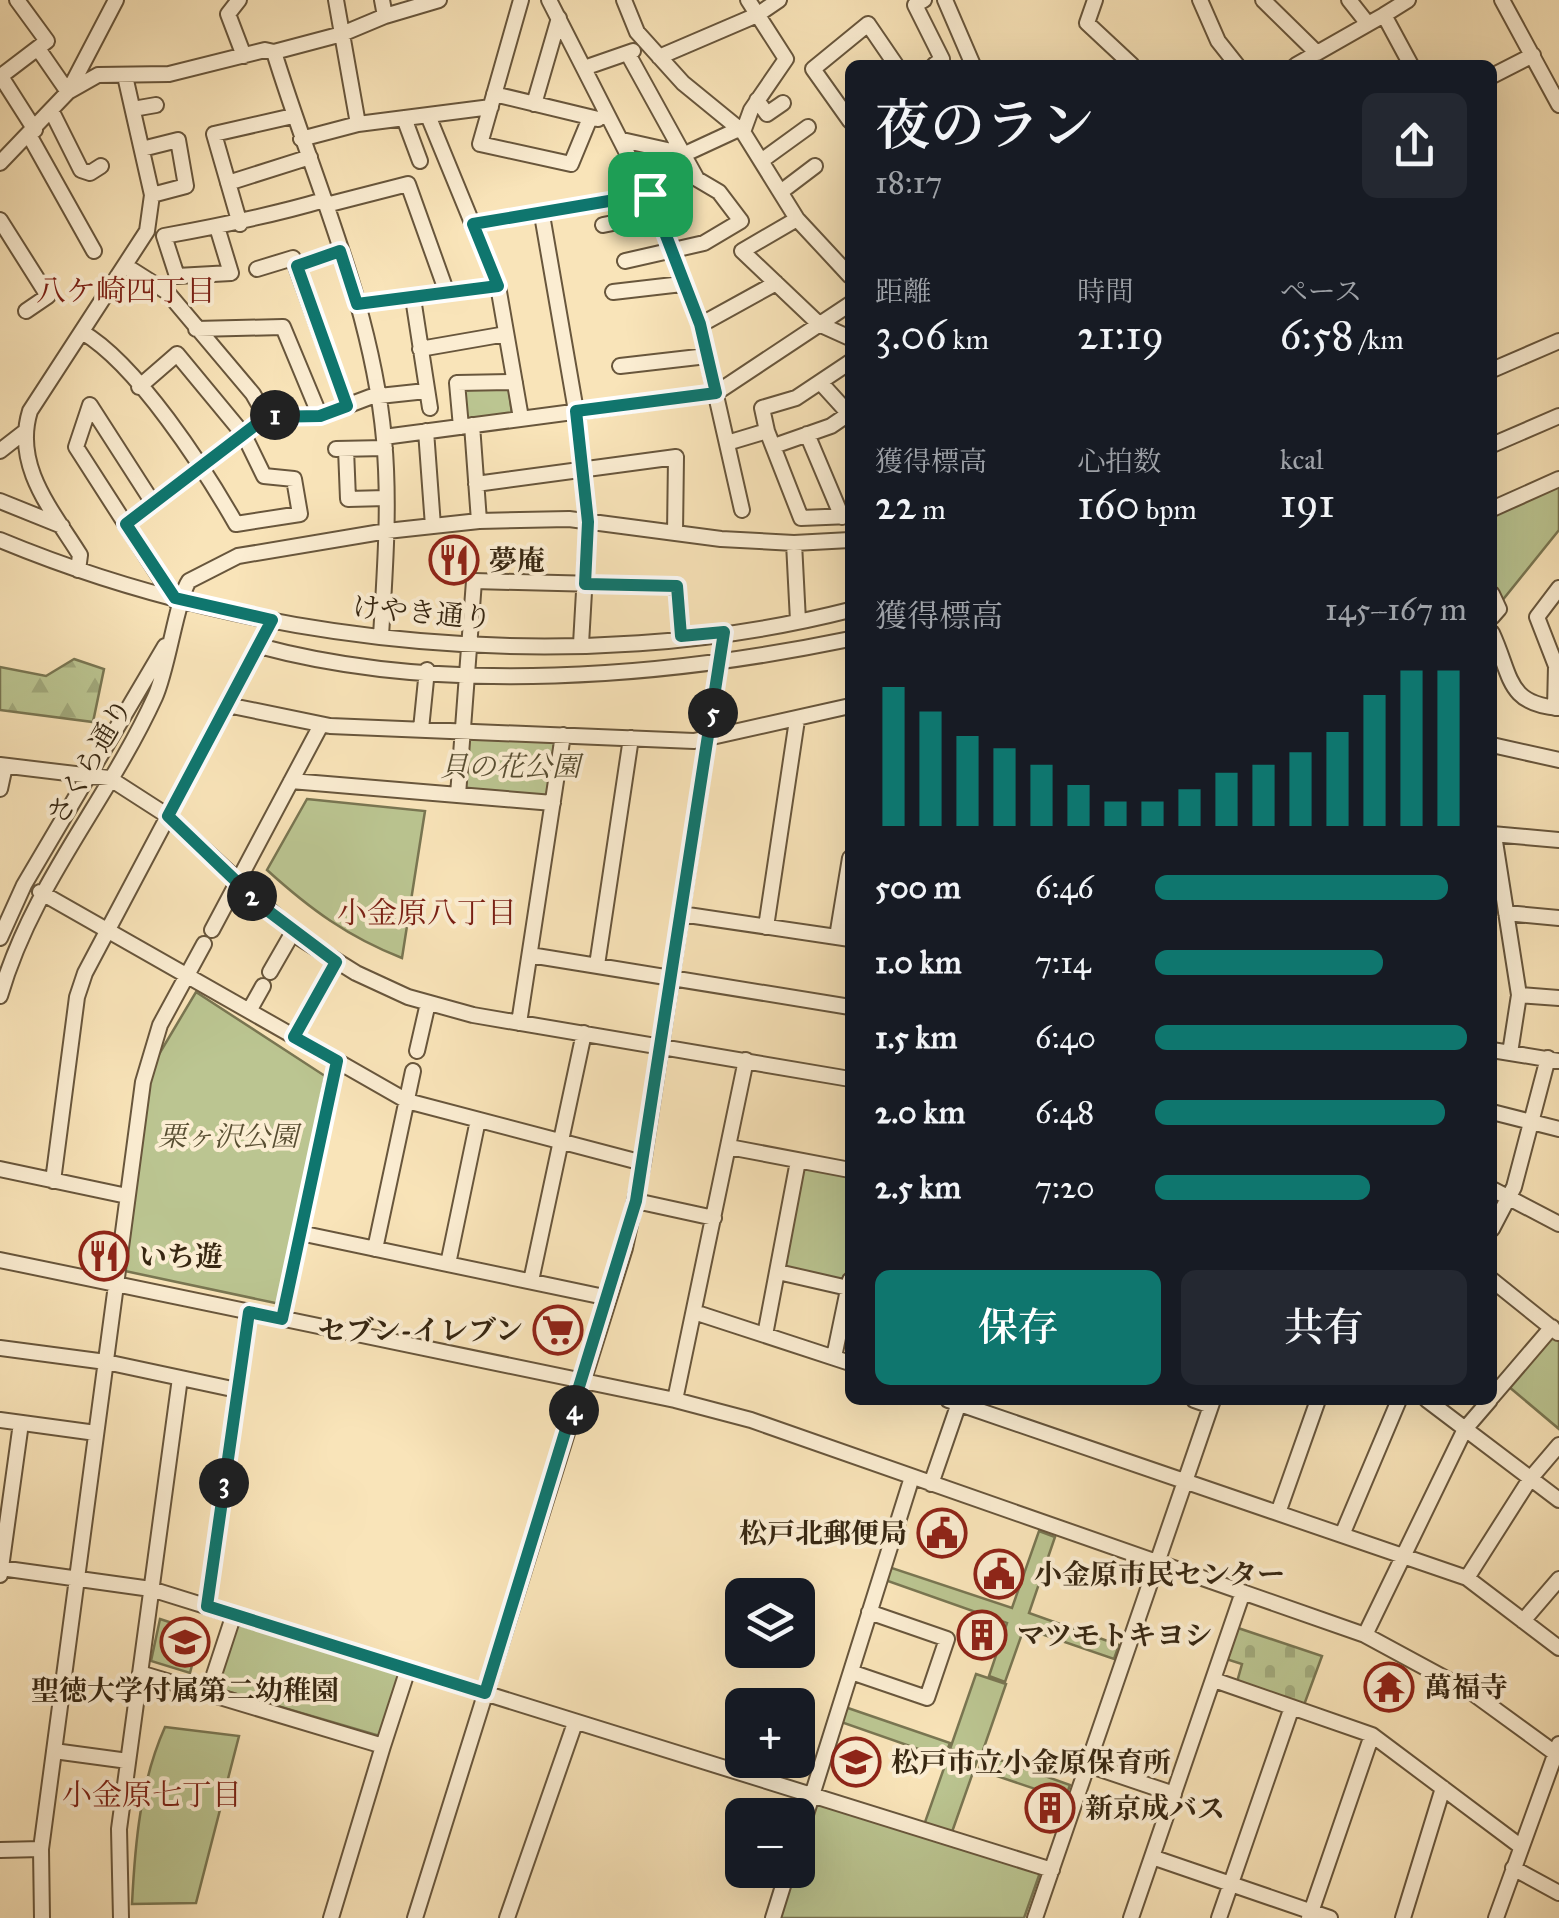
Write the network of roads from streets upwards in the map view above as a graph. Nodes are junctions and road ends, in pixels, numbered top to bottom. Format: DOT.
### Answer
graph roads {
  1 [pos="116,0"];
  2 [pos="239,0"];
  3 [pos="336,0"];
  4 [pos="439,0"];
  5 [pos="521,0"];
  6 [pos="549,0"];
  7 [pos="624,0"];
  8 [pos="748,0"];
  9 [pos="780,0"];
  10 [pos="924,0"];
  11 [pos="946,0"];
  12 [pos="1095,0"];
  13 [pos="1200,0"];
  14 [pos="1263,0"];
  15 [pos="1350,0"];
  16 [pos="1408,0"];
  17 [pos="1502,0"];
  18 [pos="21,1"];
  19 [pos="383,8"];
  20 [pos="757,15"];
  21 [pos="1384,15"];
  22 [pos="559,18"];
  23 [pos="1368,24"];
  24 [pos="342,34"];
  25 [pos="648,45"];
  26 [pos="39,50"];
  27 [pos="274,52"];
  28 [pos="628,54"];
  29 [pos="1317,54"];
  30 [pos="1533,55"];
  31 [pos="244,56"];
  32 [pos="659,58"];
  33 [pos="893,60"];
  34 [pos="941,60"];
  35 [pos="971,60"];
  36 [pos="1127,60"];
  37 [pos="1233,60"];
  38 [pos="1306,60"];
  39 [pos="1408,60"];
  40 [pos="584,68"];
  41 [pos="1497,73"];
  42 [pos="0,75"];
  43 [pos="125,76"];
  44 [pos="68,92"];
  45 [pos="492,100"];
  46 [pos="757,100"];
  47 [pos="783,103"];
  48 [pos="534,104"];
  49 [pos="156,105"];
  50 [pos="1559,105"];
  51 [pos="133,109"];
  52 [pos="52,112"];
  53 [pos="845,115"];
  54 [pos="294,116"];
  55 [pos="404,118"];
  56 [pos="429,118"];
  57 [pos="590,118"];
  58 [pos="614,122"];
  59 [pos="358,124"];
  60 [pos="808,127"];
  61 [pos="741,130"];
  62 [pos="32,132"];
  63 [pos="302,139"];
  64 [pos="0,140"];
  65 [pos="622,140"];
  66 [pos="142,149"];
  67 [pos="685,154"];
  68 [pos="310,157"];
  69 [pos="5,158"];
  70 [pos="420,161"];
  71 [pos="761,161"];
  72 [pos="101,166"];
  73 [pos="814,166"];
  74 [pos="228,184"];
  75 [pos="782,191"];
  76 [pos="650,194"];
  77 [pos="152,195"];
  78 [pos="325,202"];
  79 [pos="542,214"];
  80 [pos="658,214"];
  81 [pos="798,219"];
  82 [pos="0,220"];
  83 [pos="240,224"];
  84 [pos="473,224"];
  85 [pos="603,224"];
  86 [pos="217,226"];
  87 [pos="94,251"];
  88 [pos="340,251"];
  89 [pos="671,254"];
  90 [pos="625,261"];
  91 [pos="126,266"];
  92 [pos="297,266"];
  93 [pos="257,269"];
  94 [pos="845,271"];
  95 [pos="776,283"];
  96 [pos="682,284"];
  97 [pos="498,286"];
  98 [pos="613,292"];
  99 [pos="447,293"];
  100 [pos="413,298"];
  101 [pos="357,304"];
  102 [pos="845,307"];
  103 [pos="26,311"];
  104 [pos="700,324"];
  105 [pos="819,324"];
  106 [pos="196,329"];
  107 [pos="82,332"];
  108 [pos="506,334"];
  109 [pos="845,336"];
  110 [pos="1558,344"];
  111 [pos="420,350"];
  112 [pos="708,356"];
  113 [pos="845,365"];
  114 [pos="620,366"];
  115 [pos="1497,368"];
  116 [pos="514,382"];
  117 [pos="820,382"];
  118 [pos="139,387"];
  119 [pos="426,391"];
  120 [pos="716,393"];
  121 [pos="377,397"];
  122 [pos="347,406"];
  123 [pos="430,408"];
  124 [pos="845,409"];
  125 [pos="576,411"];
  126 [pos="320,416"];
  127 [pos="845,416"];
  128 [pos="1559,416"];
  129 [pos="266,417"];
  130 [pos="520,418"];
  131 [pos="467,426"];
  132 [pos="767,430"];
  133 [pos="23,432"];
  134 [pos="426,432"];
  135 [pos="808,434"];
  136 [pos="244,435"];
  137 [pos="384,443"];
  138 [pos="727,443"];
  139 [pos="1497,444"];
  140 [pos="774,446"];
  141 [pos="0,451"];
  142 [pos="204,468"];
  143 [pos="582,469"];
  144 [pos="1559,479"];
  145 [pos="476,484"];
  146 [pos="386,498"];
  147 [pos="0,501"];
  148 [pos="153,503"];
  149 [pos="1497,507"];
  150 [pos="742,510"];
  151 [pos="841,517"];
  152 [pos="478,521"];
  153 [pos="588,522"];
  154 [pos="126,524"];
  155 [pos="62,526"];
  156 [pos="433,526"];
  157 [pos="387,531"];
  158 [pos="675,534"];
  159 [pos="0,540"];
  160 [pos="845,540"];
  161 [pos="833,541"];
  162 [pos="794,543"];
  163 [pos="78,570"];
  164 [pos="585,584"];
  165 [pos="1559,588"];
  166 [pos="179,598"];
  167 [pos="845,611"];
  168 [pos="272,620"];
  169 [pos="798,620"];
  170 [pos="1539,622"];
  171 [pos="1559,626"];
  172 [pos="724,632"];
  173 [pos="380,636"];
  174 [pos="681,636"];
  175 [pos="845,640"];
  176 [pos="472,644"];
  177 [pos="581,644"];
  178 [pos="1497,644"];
  179 [pos="259,646"];
  180 [pos="720,662"];
  181 [pos="1558,666"];
  182 [pos="427,670"];
  183 [pos="470,672"];
  184 [pos="226,705"];
  185 [pos="845,707"];
  186 [pos="1557,708"];
  187 [pos="797,720"];
  188 [pos="320,725"];
  189 [pos="421,730"];
  190 [pos="464,731"];
  191 [pos="563,736"];
  192 [pos="631,738"];
  193 [pos="709,740"];
  194 [pos="1497,746"];
  195 [pos="1559,760"];
  196 [pos="2,765"];
  197 [pos="90,774"];
  198 [pos="109,778"];
  199 [pos="291,781"];
  200 [pos="0,789"];
  201 [pos="458,795"];
  202 [pos="552,804"];
  203 [pos="168,816"];
  204 [pos="1497,834"];
  205 [pos="1559,840"];
  206 [pos="1497,858"];
  207 [pos="237,882"];
  208 [pos="40,892"];
  209 [pos="1506,913"];
  210 [pos="681,914"];
  211 [pos="1559,918"];
  212 [pos="766,927"];
  213 [pos="107,930"];
  214 [pos="293,932"];
  215 [pos="844,938"];
  216 [pos="5,942"];
  217 [pos="530,955"];
  218 [pos="336,962"];
  219 [pos="597,965"];
  220 [pos="187,976"];
  221 [pos="671,978"];
  222 [pos="1519,995"];
  223 [pos="0,996"];
  224 [pos="1559,998"];
  225 [pos="428,1003"];
  226 [pos="845,1007"];
  227 [pos="249,1011"];
  228 [pos="519,1023"];
  229 [pos="584,1033"];
  230 [pos="294,1037"];
  231 [pos="661,1046"];
  232 [pos="417,1051"];
  233 [pos="1497,1051"];
  234 [pos="1510,1052"];
  235 [pos="746,1060"];
  236 [pos="1553,1060"];
  237 [pos="337,1061"];
  238 [pos="413,1070"];
  239 [pos="845,1078"];
  240 [pos="407,1101"];
  241 [pos="1497,1113"];
  242 [pos="1532,1119"];
  243 [pos="478,1120"];
  244 [pos="1559,1129"];
  245 [pos="561,1142"];
  246 [pos="729,1148"];
  247 [pos="798,1161"];
  248 [pos="643,1163"];
  249 [pos="845,1169"];
  250 [pos="0,1170"];
  251 [pos="53,1180"];
  252 [pos="1497,1191"];
  253 [pos="127,1196"];
  254 [pos="1510,1197"];
  255 [pos="636,1201"];
  256 [pos="714,1218"];
  257 [pos="1497,1220"];
  258 [pos="1559,1224"];
  259 [pos="300,1233"];
  260 [pos="375,1249"];
  261 [pos="0,1260"];
  262 [pos="448,1264"];
  263 [pos="778,1272"];
  264 [pos="531,1282"];
  265 [pos="116,1283"];
  266 [pos="845,1283"];
  267 [pos="1497,1284"];
  268 [pos="610,1298"];
  269 [pos="845,1304"];
  270 [pos="249,1312"];
  271 [pos="694,1312"];
  272 [pos="282,1319"];
  273 [pos="1555,1330"];
  274 [pos="766,1335"];
  275 [pos="0,1348"];
  276 [pos="834,1358"];
  277 [pos="845,1361"];
  278 [pos="106,1362"];
  279 [pos="180,1378"];
  280 [pos="583,1383"];
  281 [pos="237,1390"];
  282 [pos="1497,1392"];
  283 [pos="675,1400"];
  284 [pos="955,1405"];
  285 [pos="967,1405"];
  286 [pos="1211,1405"];
  287 [pos="1316,1405"];
  288 [pos="1397,1405"];
  289 [pos="1434,1405"];
  290 [pos="1485,1405"];
  291 [pos="0,1420"];
  292 [pos="21,1423"];
  293 [pos="1465,1429"];
  294 [pos="96,1433"];
  295 [pos="1559,1445"];
  296 [pos="912,1477"];
  297 [pos="1530,1479"];
  298 [pos="1186,1482"];
  299 [pos="931,1484"];
  300 [pos="1559,1500"];
  301 [pos="1278,1513"];
  302 [pos="1342,1536"];
  303 [pos="1401,1556"];
  304 [pos="1158,1562"];
  305 [pos="0,1571"];
  306 [pos="77,1578"];
  307 [pos="1466,1578"];
  308 [pos="1559,1579"];
  309 [pos="151,1589"];
  310 [pos="1244,1592"];
  311 [pos="207,1606"];
  312 [pos="870,1612"];
  313 [pos="234,1614"];
  314 [pos="1523,1621"];
  315 [pos="1364,1636"];
  316 [pos="1559,1648"];
  317 [pos="408,1669"];
  318 [pos="850,1672"];
  319 [pos="140,1674"];
  320 [pos="1214,1680"];
  321 [pos="208,1693"];
  322 [pos="485,1693"];
  323 [pos="1292,1707"];
  324 [pos="575,1723"];
  325 [pos="1372,1735"];
  326 [pos="383,1746"];
  327 [pos="1557,1751"];
  328 [pos="54,1752"];
  329 [pos="128,1761"];
  330 [pos="1088,1765"];
  331 [pos="1443,1788"];
  332 [pos="1174,1794"];
  333 [pos="812,1795"];
  334 [pos="811,1798"];
  335 [pos="1520,1846"];
  336 [pos="0,1850"];
  337 [pos="42,1850"];
  338 [pos="1152,1857"];
  339 [pos="1513,1868"];
  340 [pos="1052,1870"];
  341 [pos="1231,1884"];
  342 [pos="782,1888"];
  343 [pos="1559,1893"];
  344 [pos="1310,1915"];
  345 [pos="42,1918"];
  346 [pos="120,1918"];
  347 [pos="331,1918"];
  348 [pos="415,1918"];
  349 [pos="507,1918"];
  350 [pos="773,1918"];
  351 [pos="1035,1918"];
  352 [pos="1131,1918"];
  353 [pos="1219,1918"];
  354 [pos="1330,1918"];
  355 [pos="1402,1918"];
  356 [pos="1496,1918"];
  1 -- 44 [label="street"];
  2 -- 31 [label="street"];
  3 -- 24 [label="street"];
  4 -- 19 [label="street"];
  5 -- 45 [label="street"];
  6 -- 22 [label="street"];
  7 -- 25 [label="street"];
  8 -- 20 [label="street"];
  9 -- 20 [label="street"];
  10 -- 34 [label="street"];
  11 -- 35 [label="street"];
  12 -- 36 [label="street"];
  13 -- 37 [label="street"];
  14 -- 29 [label="street"];
  15 -- 23 [label="street"];
  16 -- 21 [label="street"];
  17 -- 30 [label="street"];
  18 -- 26 [label="street"];
  19 -- 24 [label="street"];
  20 -- 32 [label="street"];
  20 -- 46 [label="street"];
  21 -- 23 [label="street"];
  21 -- 39 [label="street"];
  22 -- 40 [label="street"];
  22 -- 48 [label="street"];
  23 -- 29 [label="street"];
  24 -- 27 [label="street"];
  24 -- 59 [label="street"];
  25 -- 28 [label="street"];
  25 -- 32 [label="street"];
  26 -- 42 [label="street"];
  26 -- 44 [label="street"];
  27 -- 31 [label="street"];
  27 -- 54 [label="street"];
  28 -- 40 [label="street"];
  28 -- 67 [label="street"];
  29 -- 38 [label="street"];
  30 -- 41 [label="street"];
  30 -- 50 [label="street"];
  31 -- 43 [label="street"];
  32 -- 61 [label="street"];
  33 -- 53 [label="street"];
  40 -- 58 [label="street"];
  42 -- 62 [label="street"];
  43 -- 44 [label="street"];
  43 -- 51 [label="street"];
  44 -- 52 [label="street"];
  45 -- 48 [label="street"];
  45 -- 56 [label="street"];
  45 -- 57 [label="street"];
  46 -- 47 [label="street"];
  46 -- 61 [label="street"];
  48 -- 57 [label="street"];
  49 -- 51 [label="street"];
  51 -- 66 [label="street"];
  52 -- 62 [label="street"];
  52 -- 72 [label="street"];
  54 -- 63 [label="street"];
  54 -- 74 [label="street"];
  55 -- 56 [label="street"];
  55 -- 59 [label="street"];
  55 -- 70 [label="street"];
  56 -- 84 [label="street"];
  57 -- 58 [label="street"];
  58 -- 65 [label="street"];
  59 -- 63 [label="street"];
  60 -- 71 [label="street"];
  61 -- 67 [label="street"];
  61 -- 71 [label="street"];
  62 -- 69 [label="street"];
  62 -- 87 [label="street"];
  63 -- 68 [label="street"];
  64 -- 69 [label="street"];
  65 -- 67 [label="street"];
  65 -- 76 [label="street"];
  66 -- 77 [label="street"];
  66 -- 77 [label="street"];
  67 -- 89 [label="street"];
  68 -- 74 [label="street"];
  68 -- 78 [label="street"];
  71 -- 75 [label="street"];
  73 -- 75 [label="street"];
  74 -- 83 [label="street"];
  75 -- 81 [label="street"];
  76 -- 79 [label="street"];
  76 -- 80 [label="street"];
  77 -- 91 [label="street"];
  78 -- 83 [label="street"];
  78 -- 88 [label="street"];
  78 -- 99 [label="street"];
  79 -- 84 [label="street"];
  79 -- 125 [label="street"];
  80 -- 85 [label="street"];
  80 -- 89 [label="street"];
  81 -- 94 [label="street"];
  81 -- 95 [label="street"];
  82 -- 103 [label="street"];
  83 -- 86 [label="street"];
  84 -- 97 [label="street"];
  86 -- 86 [label="street"];
  88 -- 92 [label="street"];
  88 -- 101 [label="street"];
  89 -- 90 [label="street"];
  89 -- 96 [label="street"];
  91 -- 106 [label="street"];
  91 -- 107 [label="street"];
  92 -- 93 [label="street"];
  92 -- 122 [label="street"];
  95 -- 104 [label="street"];
  95 -- 105 [label="street"];
  96 -- 98 [label="street"];
  96 -- 104 [label="street"];
  97 -- 99 [label="street"];
  97 -- 108 [label="street"];
  99 -- 100 [label="street"];
  100 -- 101 [label="street"];
  100 -- 111 [label="street"];
  101 -- 121 [label="street"];
  102 -- 105 [label="street"];
  104 -- 112 [label="street"];
  105 -- 109 [label="street"];
  105 -- 120 [label="street"];
  106 -- 126 [label="street"];
  106 -- 129 [label="street"];
  107 -- 118 [label="street"];
  107 -- 133 [label="street"];
  108 -- 111 [label="street"];
  108 -- 116 [label="street"];
  110 -- 115 [label="street"];
  111 -- 119 [label="street"];
  112 -- 114 [label="street"];
  112 -- 120 [label="street"];
  113 -- 117 [label="street"];
  116 -- 130 [label="street"];
  116 -- 131 [label="street"];
  117 -- 124 [label="street"];
  117 -- 132 [label="street"];
  118 -- 136 [label="street"];
  118 -- 142 [label="street"];
  119 -- 121 [label="street"];
  119 -- 123 [label="street"];
  120 -- 125 [label="street"];
  120 -- 138 [label="street"];
  121 -- 122 [label="street"];
  121 -- 137 [label="street"];
  122 -- 126 [label="street"];
  125 -- 130 [label="street"];
  125 -- 143 [label="street"];
  126 -- 129 [label="street"];
  127 -- 135 [label="street"];
  128 -- 139 [label="street"];
  129 -- 136 [label="street"];
  130 -- 131 [label="street"];
  131 -- 134 [label="street"];
  131 -- 145 [label="street"];
  132 -- 138 [label="street"];
  132 -- 140 [label="street"];
  133 -- 141 [label="street"];
  133 -- 155 [label="street"];
  134 -- 137 [label="street"];
  134 -- 156 [label="street"];
  135 -- 140 [label="street"];
  135 -- 151 [label="street"];
  136 -- 142 [label="street"];
  136 -- 142 [label="street"];
  137 -- 146 [label="street"];
  137 -- 146 [label="street"];
  138 -- 150 [label="street"];
  140 -- 151 [label="street"];
  142 -- 148 [label="street"];
  143 -- 145 [label="street"];
  143 -- 153 [label="street"];
  143 -- 158 [label="street"];
  144 -- 149 [label="street"];
  145 -- 152 [label="street"];
  146 -- 157 [label="street"];
  147 -- 155 [label="street"];
  148 -- 154 [label="street"];
  148 -- 154 [label="street"];
  151 -- 161 [label="street"];
  152 -- 153 [label="street"];
  152 -- 156 [label="street"];
  153 -- 158 [label="street"];
  153 -- 164 [label="street"];
  154 -- 166 [label="street"];
  155 -- 163 [label="street"];
  156 -- 157 [label="street"];
  157 -- 166 [label="street"];
  157 -- 173 [label="street"];
  158 -- 162 [label="street"];
  159 -- 163 [label="street, けやき通り"];
  160 -- 161 [label="street"];
  161 -- 162 [label="street"];
  162 -- 169 [label="street"];
  163 -- 166 [label="street, けやき通り"];
  164 -- 174 [label="street"];
  164 -- 176 [label="street"];
  164 -- 177 [label="street"];
  165 -- 170 [label="street"];
  166 -- 168 [label="street, けやき通り"];
  166 -- 197 [label="street, さくら通り"];
  166 -- 198 [label="street, さくら通り"];
  167 -- 169 [label="street, けやき通り"];
  168 -- 173 [label="street, けやき通り"];
  168 -- 179 [label="street"];
  169 -- 172 [label="street, けやき通り"];
  170 -- 171 [label="street"];
  170 -- 181 [label="street"];
  172 -- 174 [label="street, けやき通り"];
  172 -- 180 [label="street"];
  173 -- 176 [label="street, けやき通り"];
  174 -- 177 [label="street, けやき通り"];
  175 -- 180 [label="street"];
  176 -- 177 [label="street, けやき通り"];
  176 -- 183 [label="street"];
  178 -- 186 [label="street"];
  179 -- 182 [label="street"];
  179 -- 184 [label="street"];
  180 -- 183 [label="street"];
  180 -- 193 [label="street"];
  181 -- 186 [label="street"];
  182 -- 183 [label="street"];
  182 -- 189 [label="street"];
  183 -- 190 [label="street"];
  184 -- 188 [label="street"];
  184 -- 203 [label="street"];
  185 -- 187 [label="street"];
  187 -- 193 [label="street"];
  187 -- 212 [label="street"];
  188 -- 189 [label="street"];
  188 -- 199 [label="street"];
  189 -- 190 [label="street"];
  190 -- 191 [label="street"];
  190 -- 201 [label="street"];
  191 -- 192 [label="street"];
  191 -- 202 [label="street"];
  192 -- 193 [label="street"];
  192 -- 219 [label="street"];
  193 -- 210 [label="street"];
  194 -- 195 [label="street"];
  196 -- 197 [label="street"];
  196 -- 200 [label="street"];
  197 -- 198 [label="street"];
  197 -- 216 [label="street, さくら通り"];
  198 -- 203 [label="street"];
  198 -- 208 [label="street, さくら通り"];
  199 -- 201 [label="street"];
  199 -- 207 [label="street"];
  201 -- 202 [label="street"];
  202 -- 217 [label="street"];
  203 -- 207 [label="street"];
  203 -- 213 [label="street"];
  204 -- 205 [label="street"];
  206 -- 209 [label="street"];
  207 -- 214 [label="street"];
  207 -- 220 [label="street"];
  208 -- 213 [label="street"];
  208 -- 216 [label="street, さくら通り"];
  209 -- 211 [label="street"];
  209 -- 222 [label="street"];
  210 -- 212 [label="street"];
  210 -- 221 [label="street"];
  212 -- 215 [label="street"];
  213 -- 220 [label="street"];
  213 -- 251 [label="street"];
  214 -- 218 [label="street"];
  214 -- 227 [label="street"];
  216 -- 223 [label="street, さくら通り"];
  217 -- 219 [label="street"];
  217 -- 228 [label="street"];
  218 -- 225 [label="street"];
  218 -- 230 [label="street"];
  219 -- 221 [label="street"];
  220 -- 227 [label="street"];
  220 -- 253 [label="street"];
  221 -- 226 [label="street"];
  221 -- 231 [label="street"];
  222 -- 224 [label="street"];
  222 -- 234 [label="street"];
  225 -- 228 [label="street"];
  225 -- 232 [label="street"];
  227 -- 230 [label="street"];
  228 -- 229 [label="street"];
  229 -- 231 [label="street"];
  229 -- 245 [label="street"];
  230 -- 237 [label="street"];
  231 -- 235 [label="street"];
  231 -- 248 [label="street"];
  233 -- 234 [label="street"];
  234 -- 236 [label="street"];
  235 -- 239 [label="street"];
  235 -- 246 [label="street"];
  236 -- 242 [label="street"];
  237 -- 240 [label="street"];
  237 -- 259 [label="street"];
  238 -- 240 [label="street"];
  240 -- 243 [label="street"];
  240 -- 260 [label="street"];
  241 -- 242 [label="street"];
  242 -- 244 [label="street"];
  242 -- 254 [label="street"];
  243 -- 245 [label="street"];
  243 -- 262 [label="street"];
  245 -- 248 [label="street"];
  245 -- 264 [label="street"];
  246 -- 247 [label="street"];
  246 -- 256 [label="street"];
  247 -- 249 [label="street"];
  247 -- 263 [label="street"];
  248 -- 255 [label="street"];
  250 -- 251 [label="street"];
  251 -- 253 [label="street"];
  252 -- 254 [label="street"];
  253 -- 265 [label="street"];
  254 -- 257 [label="street"];
  254 -- 258 [label="street"];
  255 -- 256 [label="street"];
  255 -- 268 [label="street"];
  256 -- 271 [label="street"];
  259 -- 260 [label="street"];
  259 -- 272 [label="street"];
  260 -- 262 [label="street"];
  261 -- 265 [label="street"];
  262 -- 264 [label="street"];
  263 -- 266 [label="street"];
  263 -- 274 [label="street"];
  264 -- 268 [label="street"];
  265 -- 270 [label="street"];
  265 -- 278 [label="street"];
  267 -- 273 [label="street"];
  268 -- 280 [label="street"];
  269 -- 276 [label="street"];
  270 -- 272 [label="street"];
  270 -- 281 [label="street"];
  271 -- 274 [label="street"];
  271 -- 283 [label="street"];
  272 -- 280 [label="street"];
  273 -- 282 [label="street"];
  274 -- 276 [label="street"];
  275 -- 278 [label="street"];
  276 -- 277 [label="street"];
  278 -- 279 [label="street"];
  278 -- 294 [label="street"];
  279 -- 281 [label="street"];
  279 -- 309 [label="street"];
  280 -- 283 [label="street"];
  280 -- 322 [label="street"];
  281 -- 311 [label="street"];
  283 -- 296 [label="street"];
  284 -- 299 [label="street"];
  285 -- 298 [label="street"];
  286 -- 298 [label="street"];
  287 -- 301 [label="street"];
  288 -- 302 [label="street"];
  289 -- 293 [label="street"];
  290 -- 293 [label="street"];
  291 -- 292 [label="street"];
  292 -- 294 [label="street"];
  292 -- 305 [label="street"];
  293 -- 297 [label="street"];
  293 -- 303 [label="street"];
  294 -- 306 [label="street"];
  295 -- 297 [label="street"];
  296 -- 299 [label="street"];
  296 -- 312 [label="street"];
  297 -- 300 [label="street"];
  297 -- 307 [label="street"];
  298 -- 301 [label="street"];
  298 -- 304 [label="street"];
  299 -- 304 [label="street"];
  301 -- 302 [label="street"];
  302 -- 303 [label="street"];
  303 -- 307 [label="street"];
  303 -- 315 [label="street"];
  304 -- 310 [label="street"];
  304 -- 330 [label="street"];
  305 -- 306 [label="street"];
  306 -- 309 [label="street"];
  306 -- 328 [label="street"];
  307 -- 314 [label="street"];
  308 -- 314 [label="street"];
  309 -- 311 [label="street"];
  309 -- 319 [label="street"];
  310 -- 315 [label="street"];
  310 -- 320 [label="street"];
  311 -- 313 [label="street"];
  312 -- 318 [label="street"];
  312 -- 318 [label="street"];
  313 -- 317 [label="street"];
  313 -- 321 [label="street"];
  314 -- 316 [label="street"];
  315 -- 327 [label="street"];
  317 -- 322 [label="street"];
  317 -- 326 [label="street"];
  318 -- 333 [label="street"];
  319 -- 321 [label="street"];
  319 -- 329 [label="street"];
  320 -- 323 [label="street"];
  320 -- 332 [label="street"];
  321 -- 326 [label="street"];
  322 -- 324 [label="street"];
  322 -- 348 [label="street"];
  323 -- 325 [label="street"];
  323 -- 341 [label="street"];
  324 -- 333 [label="street"];
  324 -- 349 [label="street"];
  325 -- 331 [label="street"];
  325 -- 344 [label="street"];
  326 -- 347 [label="street"];
  327 -- 335 [label="street"];
  328 -- 329 [label="street"];
  328 -- 337 [label="street"];
  329 -- 346 [label="street"];
  330 -- 332 [label="street"];
  330 -- 340 [label="street"];
  331 -- 335 [label="street"];
  331 -- 355 [label="street"];
  332 -- 338 [label="street"];
  333 -- 334 [label="street"];
  333 -- 340 [label="street"];
  335 -- 339 [label="street"];
  336 -- 337 [label="street"];
  337 -- 345 [label="street"];
  338 -- 341 [label="street"];
  338 -- 352 [label="street"];
  339 -- 343 [label="street"];
  339 -- 356 [label="street"];
  340 -- 351 [label="street"];
  341 -- 344 [label="street"];
  341 -- 353 [label="street"];
  342 -- 350 [label="street"];
  344 -- 354 [label="street"];
}
